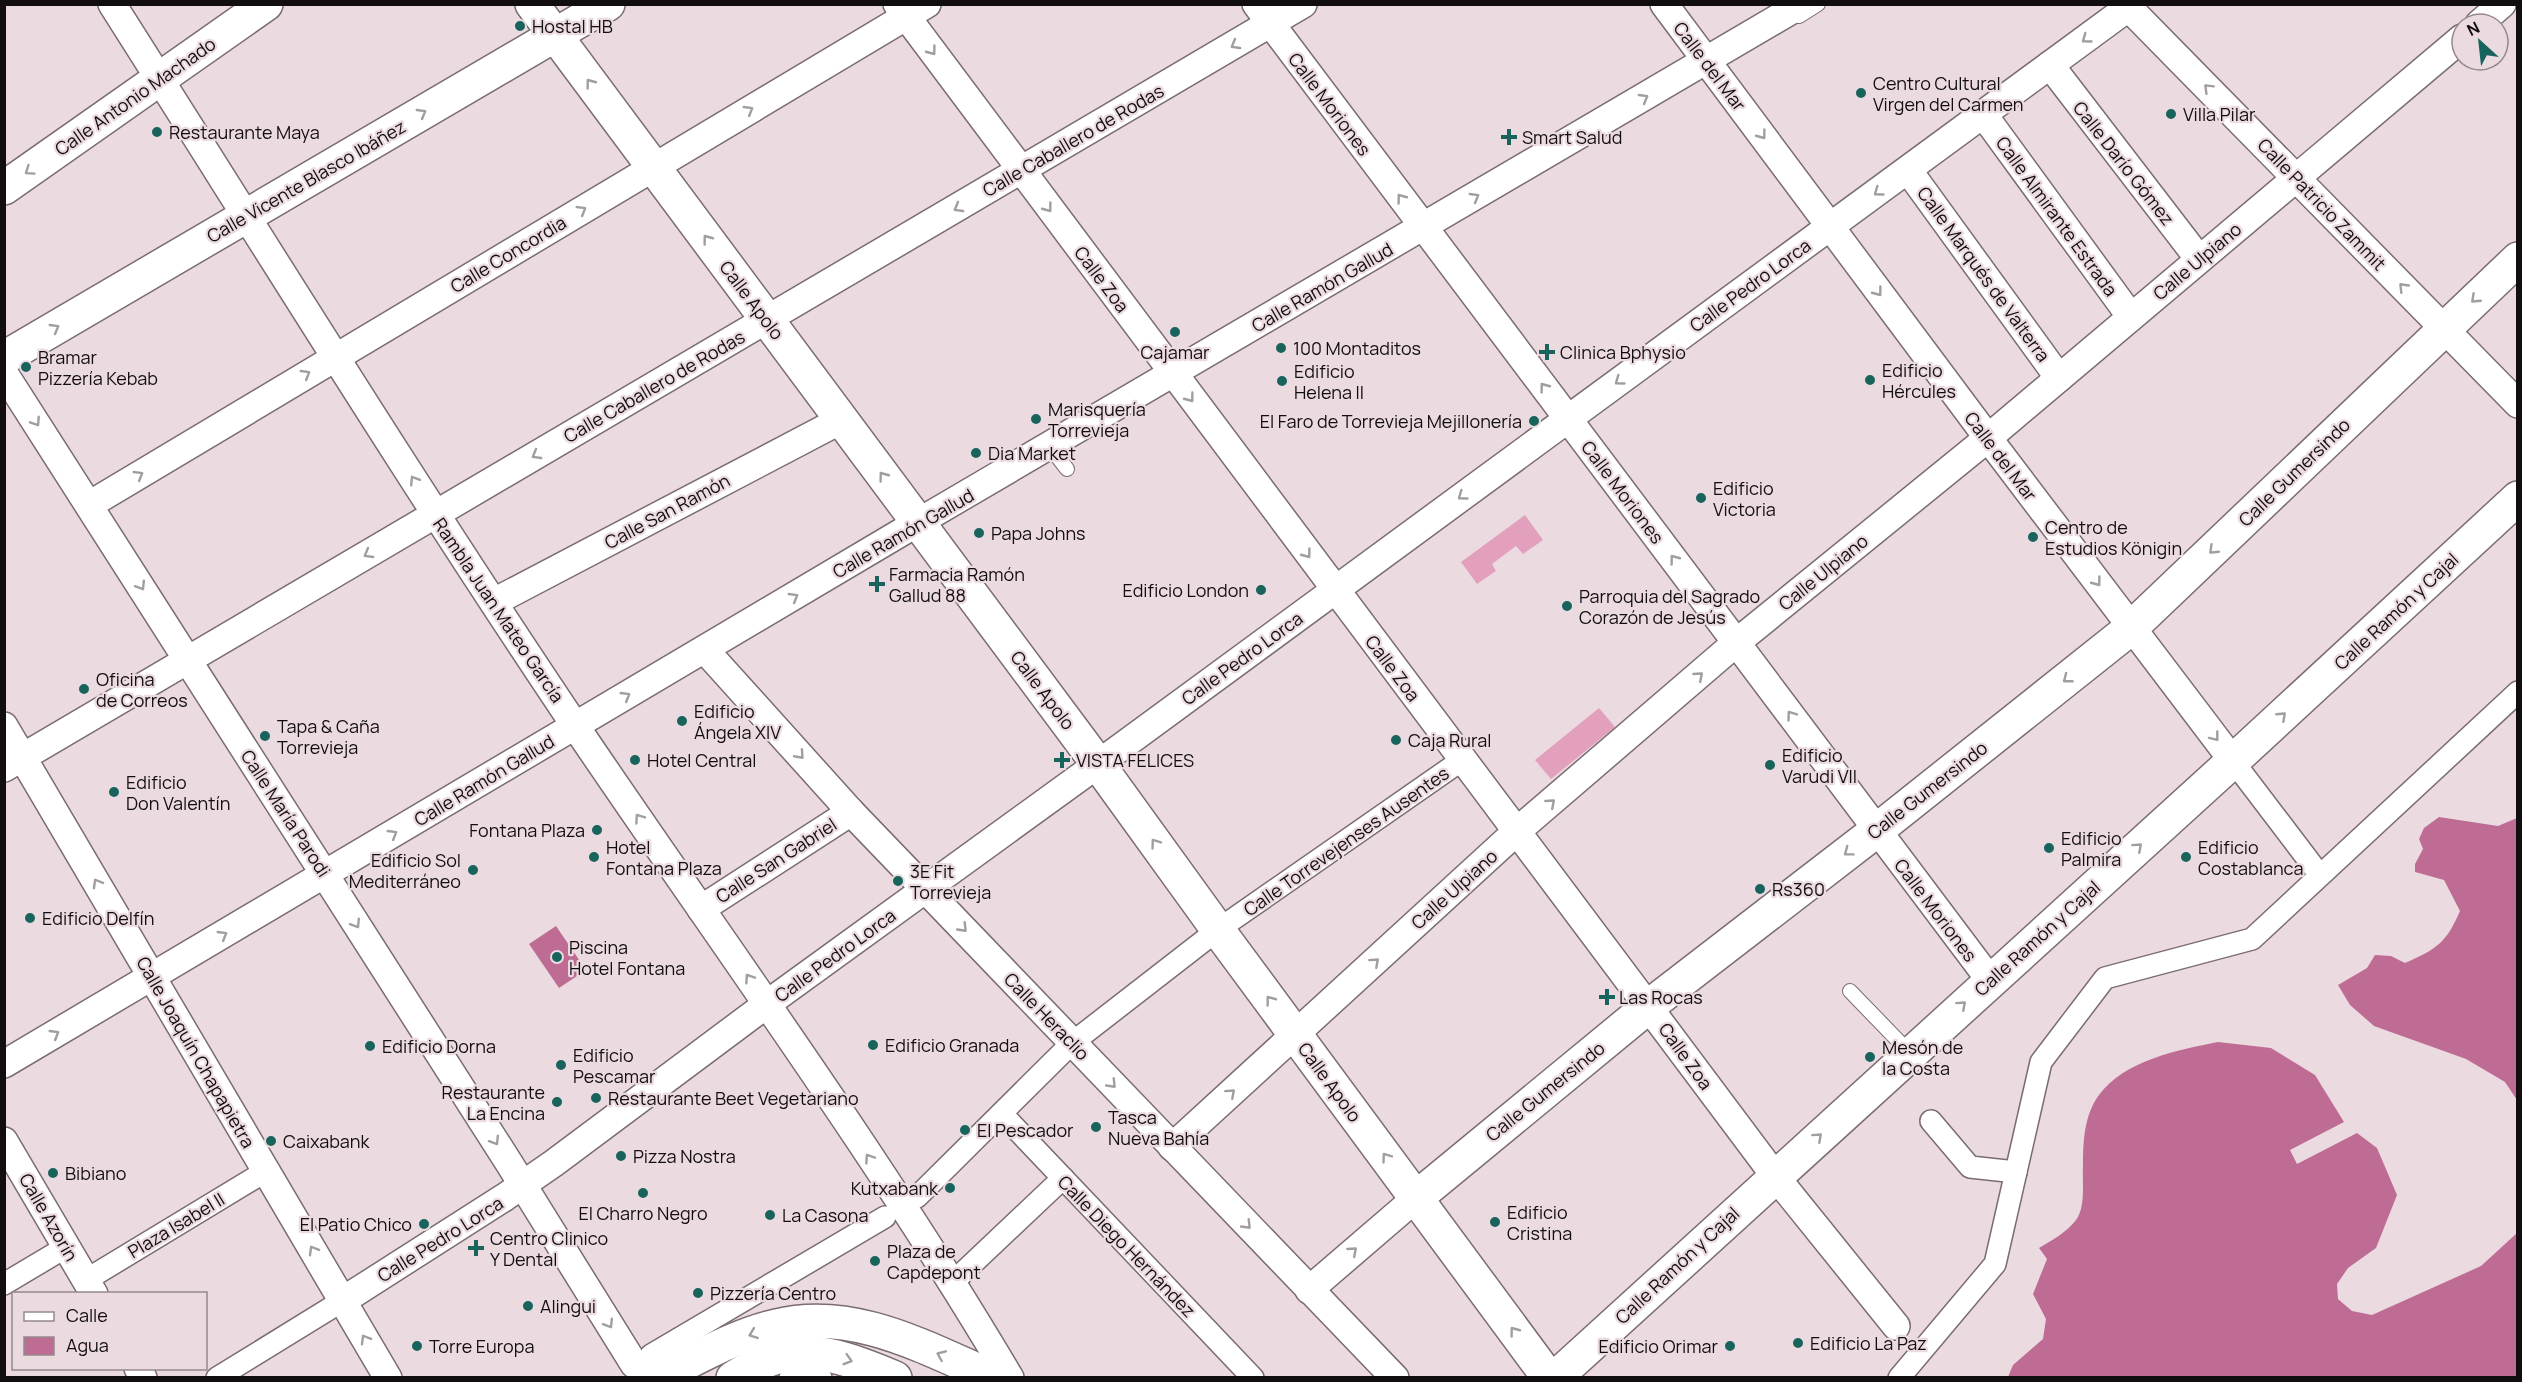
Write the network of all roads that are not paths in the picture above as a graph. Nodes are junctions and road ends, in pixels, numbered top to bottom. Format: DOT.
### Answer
graph roads {
  1 [pos="112,4"];
  2 [pos="266,4"];
  3 [pos="532,4"];
  4 [pos="608,4"];
  5 [pos="1303,4"];
  6 [pos="1664,4"];
  7 [pos="1818,4"];
  8 [pos="2129,6"];
  9 [pos="910,9"];
  10 [pos="1264,14"];
  11 [pos="1799,16"];
  12 [pos="555,35"];
  13 [pos="2450,48"];
  14 [pos="1707,61"];
  15 [pos="2050,65"];
  16 [pos="160,79"];
  17 [pos="1983,114"];
  18 [pos="653,168"];
  19 [pos="1908,170"];
  20 [pos="1021,171"];
  21 [pos="2296,177"];
  22 [pos="4,188"];
  23 [pos="246,216"];
  24 [pos="1830,226"];
  25 [pos="1423,228"];
  26 [pos="2199,259"];
  27 [pos="2517,259"];
  28 [pos="2131,317"];
  29 [pos="766,320"];
  30 [pos="2443,328"];
  31 [pos="336,357"];
  32 [pos="4,358"];
  33 [pos="4,373"];
  34 [pos="1173,374"];
  35 [pos="2059,378"];
  36 [pos="2517,404"];
  37 [pos="1568,418"];
  38 [pos="841,420"];
  39 [pos="1988,438"];
  40 [pos="1050,447"];
  41 [pos="1067,469"];
  42 [pos="2517,498"];
  43 [pos="89,505"];
  44 [pos="436,515"];
  45 [pos="918,523"];
  46 [pos="1335,590"];
  47 [pos="494,602"];
  48 [pos="2131,628"];
  49 [pos="1737,642"];
  50 [pos="705,650"];
  51 [pos="188,660"];
  52 [pos="2517,692"];
  53 [pos="4,726"];
  54 [pos="576,726"];
  55 [pos="1462,759"];
  56 [pos="2233,761"];
  57 [pos="14,763"];
  58 [pos="1098,764"];
  59 [pos="851,812"];
  60 [pos="1876,831"];
  61 [pos="1516,832"];
  62 [pos="325,874"];
  63 [pos="2319,874"];
  64 [pos="926,889"];
  65 [pos="701,909"];
  66 [pos="1229,922"];
  67 [pos="1206,939"];
  68 [pos="152,977"];
  69 [pos="1990,980"];
  70 [pos="1850,991"];
  71 [pos="767,1004"];
  72 [pos="1649,1006"];
  73 [pos="1295,1035"];
  74 [pos="1910,1053"];
  75 [pos="4,1064"];
  76 [pos="1002,1114"];
  77 [pos="1931,1121"];
  78 [pos="4,1141"];
  79 [pos="1172,1147"];
  80 [pos="2016,1172"];
  81 [pos="268,1174"];
  82 [pos="1774,1176"];
  83 [pos="1063,1178"];
  84 [pos="523,1185"];
  85 [pos="1416,1198"];
  86 [pos="902,1207"];
  87 [pos="195,1223"];
  88 [pos="164,1242"];
  89 [pos="66,1247"];
  90 [pos="952,1283"];
  91 [pos="4,1284"];
  92 [pos="90,1287"];
  93 [pos="1309,1290"];
  94 [pos="342,1301"];
  95 [pos="1896,1326"];
  96 [pos="655,1371"];
  97 [pos="217,1377"];
  98 [pos="388,1377"];
  99 [pos="733,1377"];
  100 [pos="790,1377"];
  101 [pos="821,1377"];
  102 [pos="895,1377"];
  103 [pos="994,1377"];
  104 [pos="1010,1377"];
  105 [pos="1253,1377"];
  106 [pos="1395,1377"];
  107 [pos="1549,1377"];
  108 [pos="1555,1377"];
  109 [pos="1899,1377"];
  1 -- 16 [label="street, Rambla Juan Mateo García"];
  2 -- 16 [label="street, Calle Antonio Machado"];
  3 -- 12 [label="street, Calle Apolo"];
  4 -- 12 [label="street, Calle Vicente Blasco Ibáñez"];
  5 -- 10 [label="street, Calle Caballero de Rodas"];
  6 -- 14 [label="street, Calle del Mar"];
  7 -- 11 [label="lane"];
  8 -- 15 [label="street, Calle Pedro Lorca, one-way"];
  21 -- 8 [label="street, Calle Patricio Zammit, one-way"];
  18 -- 9 [label="street, Calle Concordia, one-way"];
  9 -- 20 [label="street, Calle Zoa, one-way"];
  10 -- 20 [label="street, Calle Caballero de Rodas, one-way"];
  25 -- 10 [label="street, Calle Moriones, one-way"];
  11 -- 14 [label="street, Calle Ramón Gallud"];
  18 -- 12 [label="street, Calle Apolo, one-way"];
  23 -- 12 [label="street, Calle Vicente Blasco Ibáñez, one-way"];
  13 -- 21 [label="street, Calle Ulpiano"];
  14 -- 24 [label="street, Calle del Mar, one-way"];
  25 -- 14 [label="street, Calle Ramón Gallud, one-way"];
  15 -- 17 [label="street, Calle Pedro Lorca"];
  15 -- 26 [label="street, Calle Darío Gómez"];
  16 -- 22 [label="street, Calle Antonio Machado, one-way"];
  16 -- 23 [label="street, Rambla Juan Mateo García"];
  17 -- 19 [label="street, Calle Pedro Lorca"];
  17 -- 28 [label="street, Calle Almirante Estrada"];
  29 -- 18 [label="street, Calle Apolo, one-way"];
  31 -- 18 [label="street, Calle Concordia, one-way"];
  19 -- 24 [label="street, Calle Pedro Lorca, one-way"];
  19 -- 35 [label="street, Calle Marqués de Valterra"];
  20 -- 29 [label="street, Calle Caballero de Rodas, one-way"];
  20 -- 34 [label="street, Calle Zoa, one-way"];
  21 -- 26 [label="street, Calle Ulpiano"];
  30 -- 21 [label="street, Calle Patricio Zammit, one-way"];
  23 -- 31 [label="street, Rambla Juan Mateo García"];
  32 -- 23 [label="street, Calle Vicente Blasco Ibáñez, one-way"];
  24 -- 37 [label="street, Calle Pedro Lorca, one-way"];
  24 -- 39 [label="street, Calle del Mar, one-way"];
  25 -- 34 [label="street, Calle Ramón Gallud"];
  37 -- 25 [label="street, Calle Moriones, one-way"];
  26 -- 28 [label="street, Calle Ulpiano"];
  27 -- 30 [label="street, Calle Gumersindo, one-way"];
  28 -- 35 [label="street, Calle Ulpiano"];
  29 -- 38 [label="street, Calle Apolo"];
  29 -- 44 [label="street, Calle Caballero de Rodas, one-way"];
  30 -- 36 [label="street, Calle Patricio Zammit"];
  30 -- 48 [label="street, Calle Gumersindo, one-way"];
  43 -- 31 [label="street, Calle Concordia, one-way"];
  44 -- 31 [label="street, Rambla Juan Mateo García, one-way"];
  33 -- 43 [label="street, Calle María Parodi, one-way"];
  34 -- 40 [label="street, Calle Ramón Gallud"];
  34 -- 46 [label="street, Calle Zoa, one-way"];
  35 -- 39 [label="street, Calle Ulpiano"];
  37 -- 46 [label="street, Calle Pedro Lorca, one-way"];
  49 -- 37 [label="street, Calle Moriones, one-way"];
  45 -- 38 [label="street, Calle Apolo, one-way"];
  38 -- 47 [label="street, Calle San Ramón"];
  39 -- 48 [label="street, Calle del Mar, one-way"];
  39 -- 49 [label="street, Calle Ulpiano"];
  40 -- 41 [label="lane"];
  40 -- 45 [label="street, Calle Ramón Gallud"];
  56 -- 42 [label="street, Calle Ramón y Cajal, one-way"];
  43 -- 51 [label="street, Calle María Parodi, one-way"];
  44 -- 47 [label="street, Rambla Juan Mateo García"];
  44 -- 51 [label="street, Calle Caballero de Rodas, one-way"];
  50 -- 45 [label="street, Calle Ramón Gallud, one-way"];
  45 -- 58 [label="street, Calle Apolo"];
  46 -- 55 [label="street, Calle Zoa"];
  46 -- 58 [label="street, Calle Pedro Lorca"];
  47 -- 54 [label="street, Rambla Juan Mateo García"];
  48 -- 56 [label="street, Calle del Mar, one-way"];
  48 -- 60 [label="street, Calle Gumersindo, one-way"];
  60 -- 49 [label="street, Calle Moriones, one-way"];
  61 -- 49 [label="street, Calle Ulpiano, one-way"];
  54 -- 50 [label="street, Calle Ramón Gallud, one-way"];
  50 -- 59 [label="street, Calle Heraclio, one-way"];
  51 -- 57 [label="street, Calle Caballero de Rodas"];
  51 -- 62 [label="street, Calle María Parodi"];
  52 -- 63 [label="street"];
  53 -- 57 [label="street, Calle Joaquín Chapapietra"];
  62 -- 54 [label="street, Calle Ramón Gallud, one-way"];
  65 -- 54 [label="street, Rambla Juan Mateo García, one-way"];
  55 -- 61 [label="street, Calle Zoa"];
  55 -- 66 [label="street, Calle Torrevejenses Ausentes"];
  56 -- 63 [label="street"];
  69 -- 56 [label="street, Calle Ramón y Cajal, one-way"];
  68 -- 57 [label="street, Calle Joaquín Chapapietra, one-way"];
  58 -- 64 [label="street, Calle Pedro Lorca"];
  73 -- 58 [label="street, Calle Apolo, one-way"];
  59 -- 64 [label="street, Calle Heraclio"];
  59 -- 65 [label="street, Calle San Gabriel"];
  60 -- 69 [label="street, Calle Moriones"];
  60 -- 72 [label="street, Calle Gumersindo, one-way"];
  61 -- 72 [label="street, Calle Zoa"];
  73 -- 61 [label="street, Calle Ulpiano, one-way"];
  68 -- 62 [label="street, Calle Ramón Gallud, one-way"];
  62 -- 84 [label="street, Calle María Parodi, one-way"];
  63 -- 80 [label="street"];
  64 -- 71 [label="street, Calle Pedro Lorca"];
  64 -- 79 [label="street, Calle Heraclio, one-way"];
  71 -- 65 [label="street, Rambla Juan Mateo García, one-way"];
  67 -- 76 [label="street"];
  75 -- 68 [label="street, Calle Ramón Gallud, one-way"];
  68 -- 81 [label="street, Calle Joaquín Chapapietra"];
  74 -- 69 [label="street, Calle Ramón y Cajal, one-way"];
  70 -- 74 [label="lane"];
  71 -- 84 [label="street, Calle Pedro Lorca"];
  86 -- 71 [label="street, Rambla Juan Mateo García, one-way"];
  72 -- 82 [label="street, Calle Zoa"];
  72 -- 85 [label="street, Calle Gumersindo"];
  79 -- 73 [label="street, Calle Ulpiano, one-way"];
  85 -- 73 [label="street, Calle Apolo, one-way"];
  82 -- 74 [label="street, Calle Ramón y Cajal, one-way"];
  76 -- 83 [label="street, Calle Diego Hernández"];
  76 -- 86 [label="street"];
  77 -- 80 [label="street"];
  78 -- 89 [label="street, Calle Azorín"];
  79 -- 93 [label="street, Calle Heraclio, one-way"];
  80 -- 109 [label="street"];
  81 -- 87 [label="lane"];
  81 -- 92 [label="street, Plaza Isabel II"];
  94 -- 81 [label="street, Calle Joaquín Chapapietra, one-way"];
  82 -- 95 [label="street, Calle Zoa"];
  82 -- 108 [label="street, Calle Ramón y Cajal"];
  83 -- 90 [label="street"];
  83 -- 105 [label="street, Calle Diego Hernández"];
  84 -- 94 [label="street, Calle Pedro Lorca"];
  84 -- 96 [label="street, Calle María Parodi, one-way"];
  93 -- 85 [label="street, Calle Gumersindo, one-way"];
  107 -- 85 [label="street, Calle Apolo, one-way"];
  86 -- 90 [label="street"];
  86 -- 96 [label="street"];
  88 -- 92 [label="lane"];
  89 -- 91 [label="street"];
  89 -- 92 [label="street, Calle Azorín"];
  90 -- 104 [label="street"];
  93 -- 106 [label="street, Calle Heraclio"];
  94 -- 97 [label="street"];
  98 -- 94 [label="street, Calle Joaquín Chapapietra, one-way"];
  103 -- 96 [label="street, one-way"];
  99 -- 102 [label="street, one-way"];
  100 -- 101 [label="street"];
}
